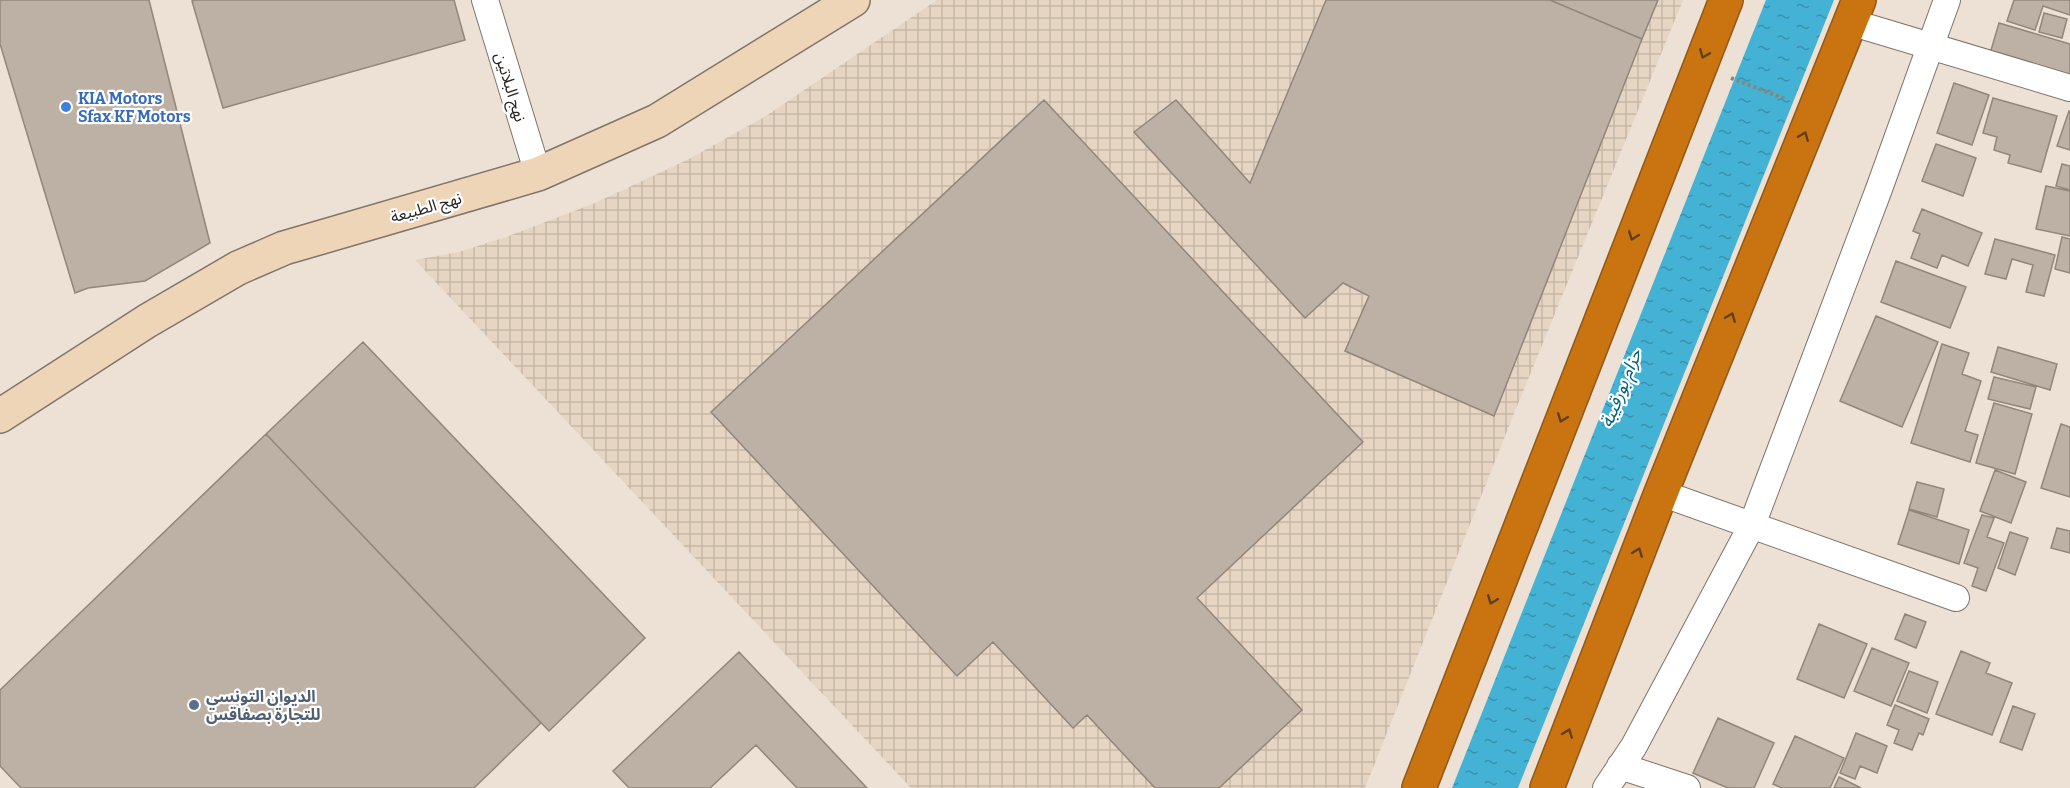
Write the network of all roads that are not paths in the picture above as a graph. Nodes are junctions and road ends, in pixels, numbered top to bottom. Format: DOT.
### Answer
graph roads {
  1 [pos="485,0"];
  2 [pos="853,0"];
  3 [pos="1726,0"];
  4 [pos="1947,0"];
  5 [pos="1855,11"];
  6 [pos="1932,45"];
  7 [pos="2070,88"];
  8 [pos="538,174"];
  9 [pos="0,416"];
  10 [pos="1661,493"];
  11 [pos="1752,525"];
  12 [pos="1956,598"];
  13 [pos="1620,766"];
  14 [pos="1419,788"];
  15 [pos="1547,788"];
  16 [pos="1606,788"];
  17 [pos="1687,788"];
  1 -- 8 [label="street, نهج البلاتين"];
  2 -- 8 [label="street, نهج الطبيعة"];
  3 -- 14 [label="highway, one-way"];
  4 -- 6 [label="street"];
  5 -- 6 [label="street"];
  10 -- 5 [label="highway, one-way"];
  6 -- 7 [label="street"];
  6 -- 11 [label="street"];
  8 -- 9 [label="street, نهج الطبيعة"];
  10 -- 11 [label="street"];
  15 -- 10 [label="highway, one-way"];
  11 -- 12 [label="street"];
  11 -- 13 [label="street"];
  13 -- 16 [label="street"];
  13 -- 17 [label="street"];
}
